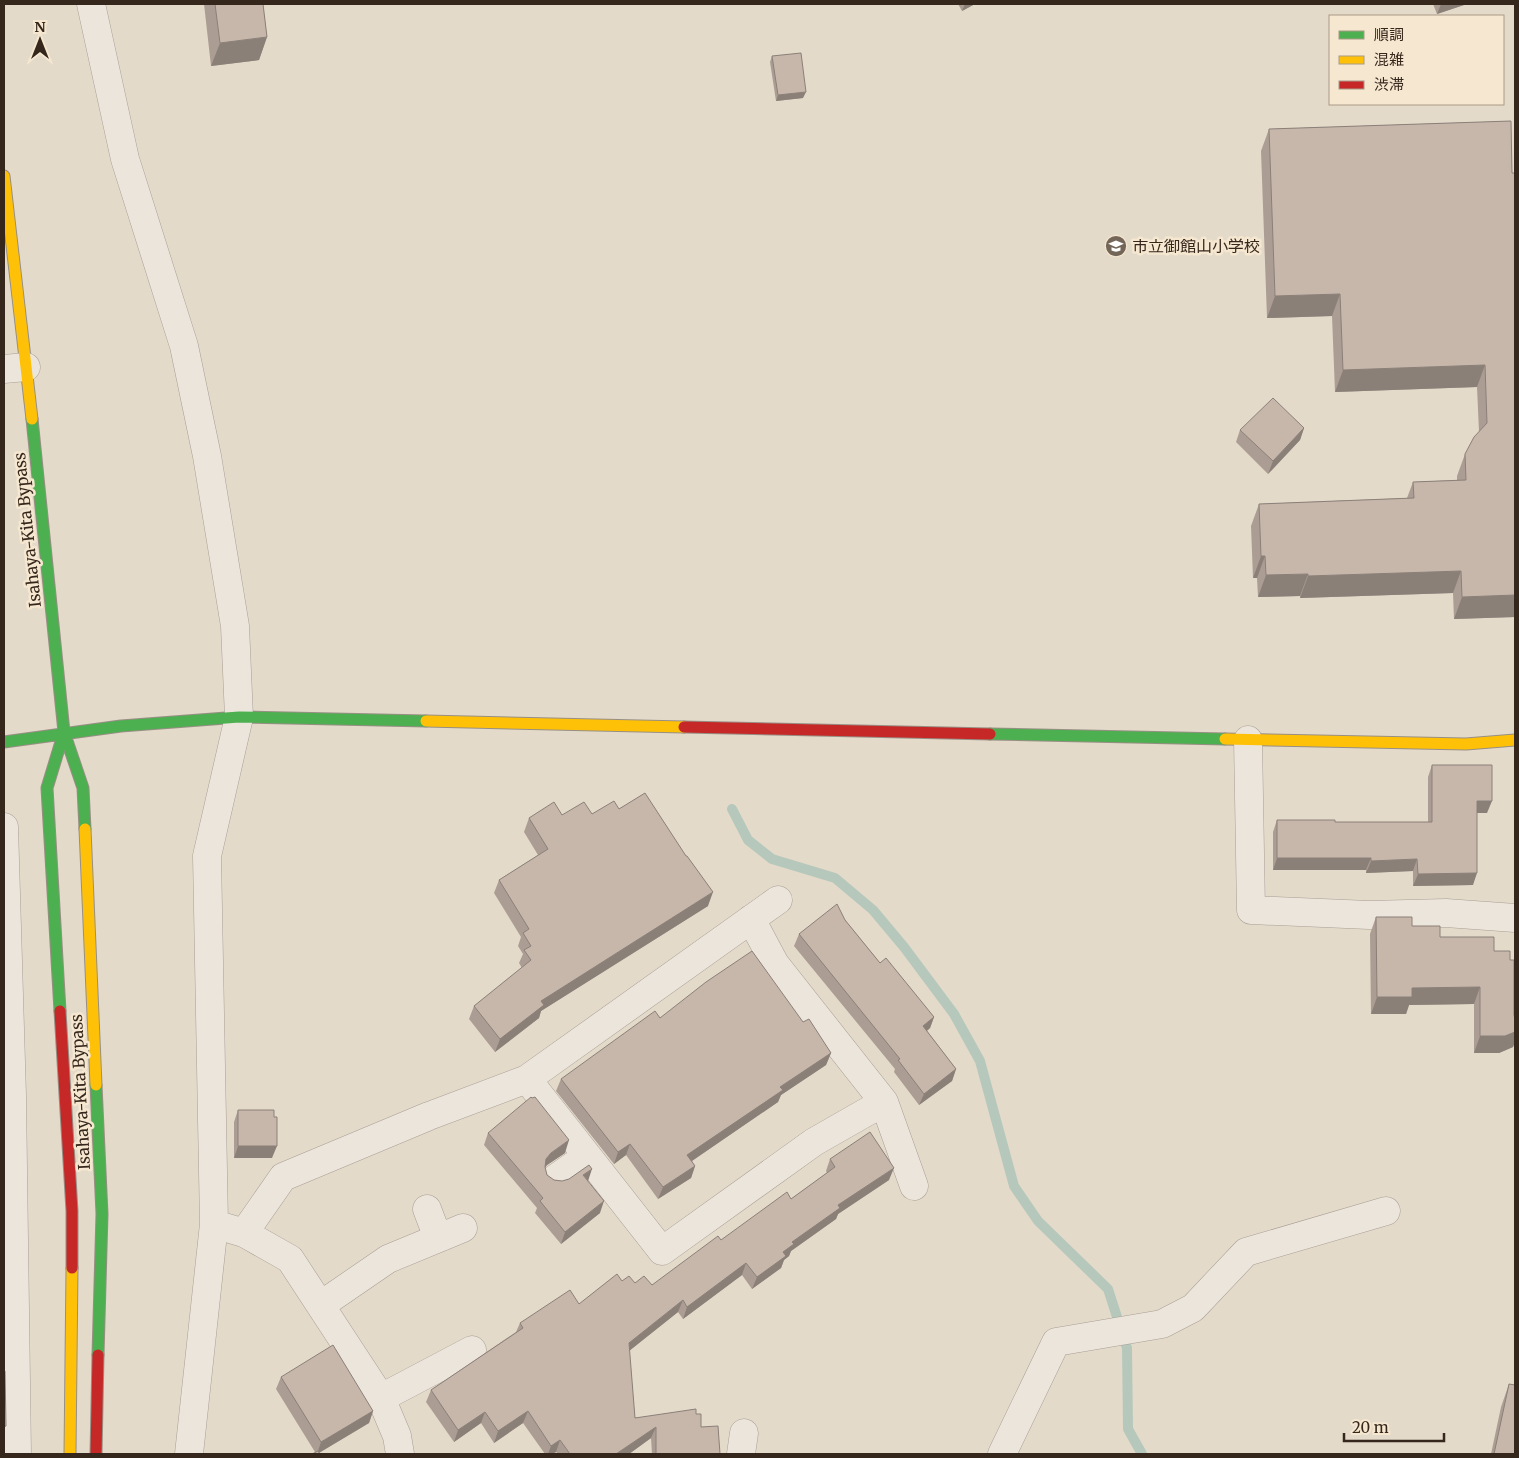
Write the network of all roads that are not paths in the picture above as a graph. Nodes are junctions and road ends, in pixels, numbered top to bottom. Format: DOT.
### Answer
graph roads {
  1 [pos="91,4"];
  2 [pos="4,176"];
  3 [pos="15,368"];
  4 [pos="239,717"];
  5 [pos="64,732"];
  6 [pos="1248,740"];
  7 [pos="1515,740"];
  8 [pos="4,742"];
  9 [pos="4,827"];
  10 [pos="778,900"];
  11 [pos="1515,918"];
  12 [pos="752,919"];
  13 [pos="527,1079"];
  14 [pos="884,1102"];
  15 [pos="587,1156"];
  16 [pos="556,1178"];
  17 [pos="914,1186"];
  18 [pos="427,1209"];
  19 [pos="1386,1211"];
  20 [pos="214,1224"];
  21 [pos="463,1228"];
  22 [pos="244,1233"];
  23 [pos="438,1238"];
  24 [pos="321,1305"];
  25 [pos="472,1350"];
  26 [pos="382,1398"];
  27 [pos="17,1454"];
  28 [pos="70,1454"];
  29 [pos="96,1454"];
  30 [pos="189,1454"];
  31 [pos="400,1454"];
  32 [pos="1002,1454"];
  1 -- 4 [label="street"];
  2 -- 3 [label="main road, Isahaya-Kita Bypass"];
  3 -- 5 [label="main road, Isahaya-Kita Bypass"];
  4 -- 5 [label="main road"];
  4 -- 6 [label="main road"];
  4 -- 20 [label="street"];
  5 -- 8 [label="main road"];
  5 -- 28 [label="main road, Isahaya-Kita Bypass"];
  5 -- 29 [label="main road, Isahaya-Kita Bypass"];
  6 -- 7 [label="main road"];
  6 -- 11 [label="street"];
  9 -- 27 [label="street"];
  10 -- 12 [label="street"];
  12 -- 13 [label="street"];
  12 -- 14 [label="street"];
  13 -- 15 [label="street"];
  13 -- 22 [label="street"];
  14 -- 15 [label="street"];
  14 -- 17 [label="street"];
  15 -- 16 [label="street"];
  18 -- 23 [label="street"];
  19 -- 32 [label="street"];
  20 -- 22 [label="street"];
  20 -- 30 [label="street"];
  21 -- 23 [label="street"];
  22 -- 24 [label="street"];
  23 -- 24 [label="street"];
  24 -- 26 [label="street"];
  25 -- 26 [label="street"];
  26 -- 31 [label="street"];
}
